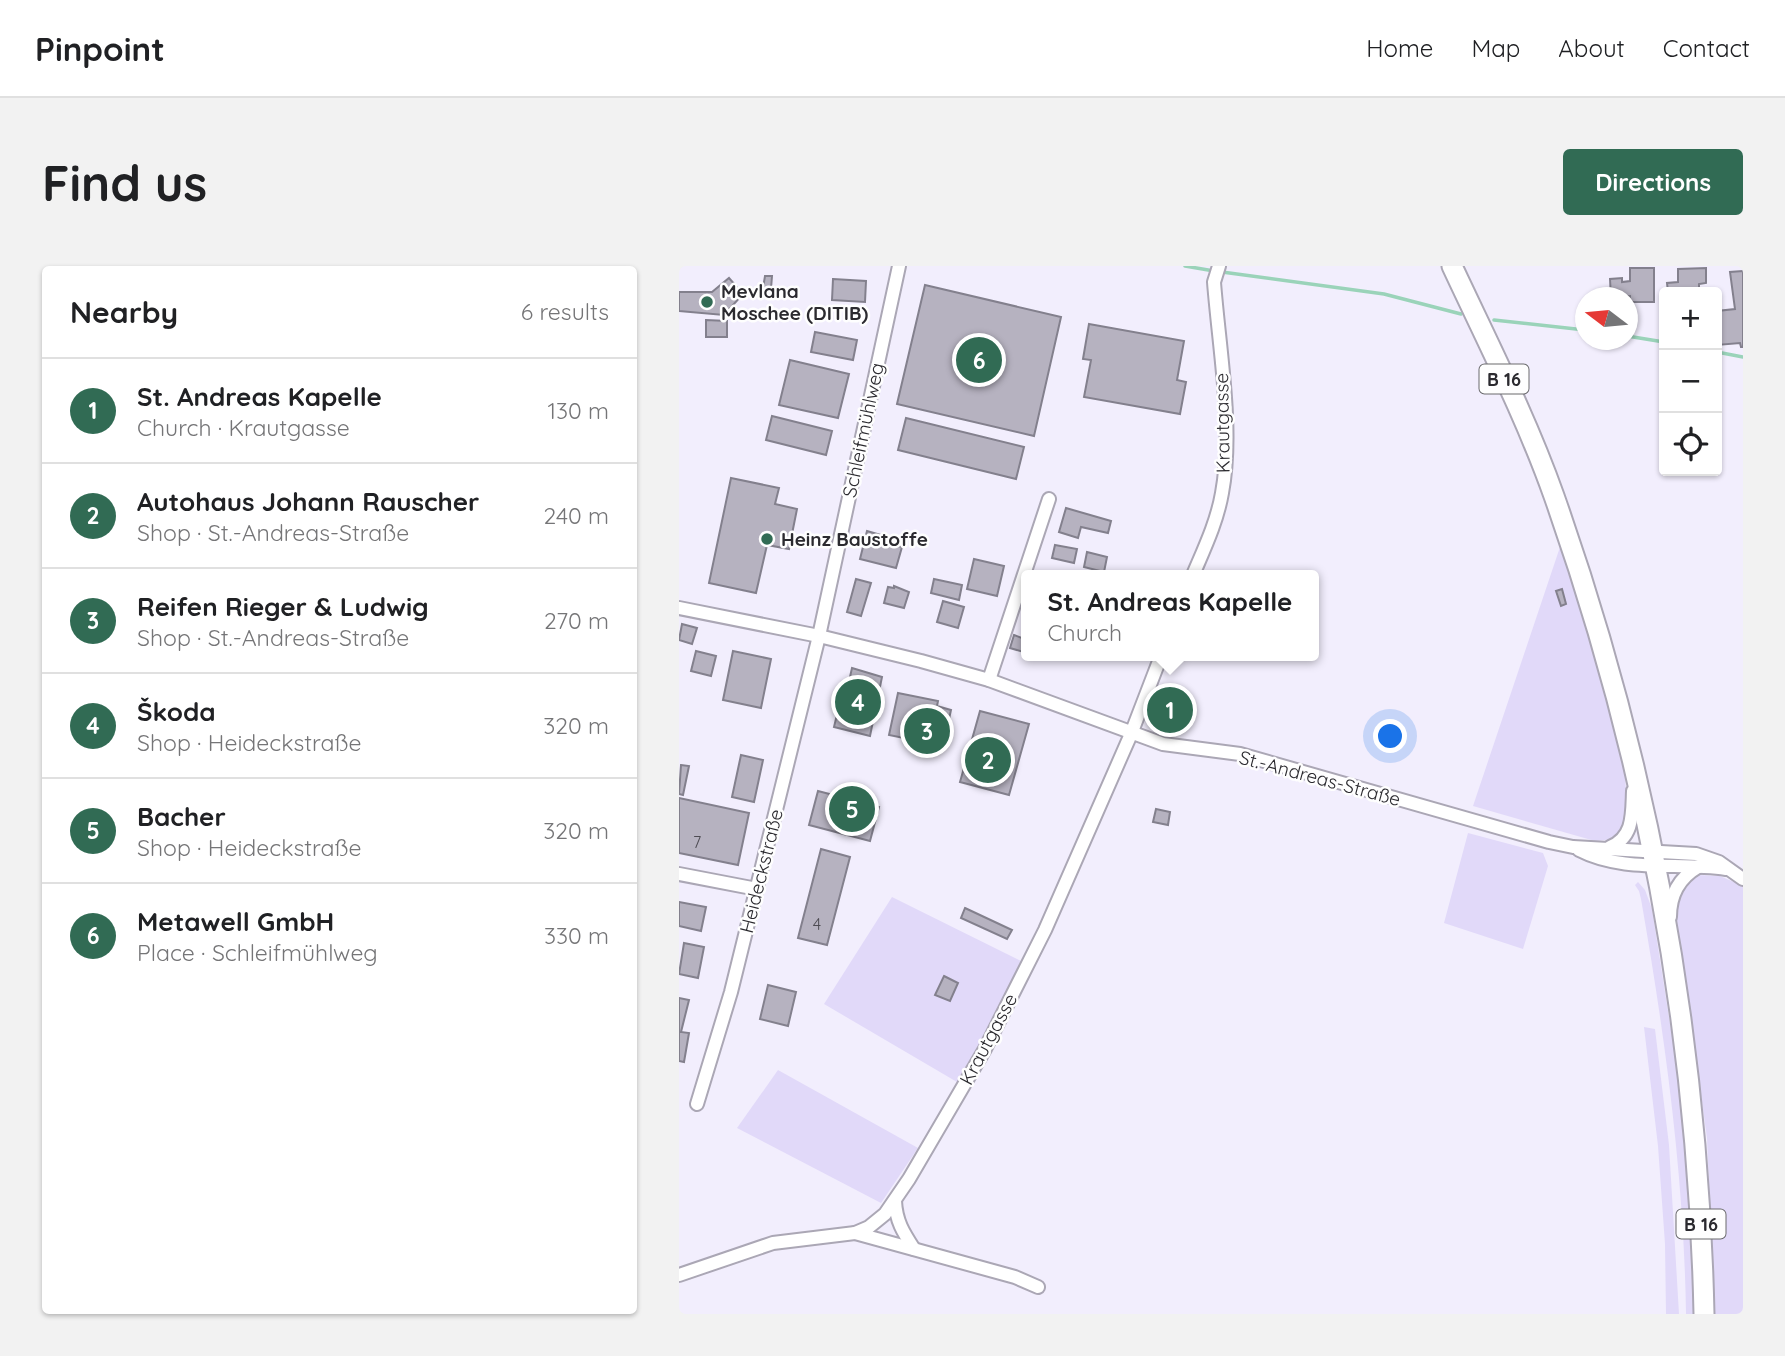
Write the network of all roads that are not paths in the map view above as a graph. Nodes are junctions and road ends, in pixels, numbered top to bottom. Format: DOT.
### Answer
graph roads {
  1 [pos="899,266"];
  2 [pos="1219,266"];
  3 [pos="1452,266"];
  4 [pos="1049,499"];
  5 [pos="1025,570"];
  6 [pos="1195,570"];
  7 [pos="1021,583"];
  8 [pos="679,608"];
  9 [pos="819,636"];
  10 [pos="1159,661"];
  11 [pos="989,680"];
  12 [pos="1131,734"];
  13 [pos="1635,770"];
  14 [pos="1573,847"];
  15 [pos="1608,848"];
  16 [pos="1655,858"];
  17 [pos="1698,867"];
  18 [pos="1727,869"];
  19 [pos="679,874"];
  20 [pos="1743,879"];
  21 [pos="757,889"];
  22 [pos="1669,934"];
  23 [pos="697,1104"];
  24 [pos="895,1201"];
  25 [pos="855,1233"];
  26 [pos="913,1248"];
  27 [pos="679,1275"];
  28 [pos="1038,1287"];
  29 [pos="1704,1314"];
  1 -- 9 [label="street, Schleifmühlweg"];
  2 -- 6 [label="street, Krautgasse"];
  3 -- 13 [label="main road, B 16"];
  4 -- 5 [label="street"];
  7 -- 11 [label="street"];
  8 -- 9 [label="street, St.-Andreas-Straße"];
  9 -- 11 [label="street, St.-Andreas-Straße"];
  9 -- 21 [label="street, Heideckstraße"];
  10 -- 12 [label="street, Krautgasse"];
  11 -- 12 [label="street, St.-Andreas-Straße"];
  12 -- 14 [label="street, St.-Andreas-Straße"];
  12 -- 24 [label="street, Krautgasse"];
  13 -- 15 [label="street"];
  13 -- 16 [label="main road, B 16"];
  14 -- 15 [label="street"];
  14 -- 16 [label="street"];
  15 -- 16 [label="street"];
  16 -- 17 [label="street"];
  16 -- 18 [label="street"];
  16 -- 22 [label="main road, B 16"];
  17 -- 18 [label="street"];
  17 -- 22 [label="street"];
  18 -- 20 [label="street"];
  19 -- 21 [label="street"];
  21 -- 23 [label="street, Heideckstraße"];
  22 -- 29 [label="main road, B 16"];
  24 -- 25 [label="street, Krautgasse"];
  24 -- 26 [label="street"];
  25 -- 26 [label="street"];
  25 -- 27 [label="street, Krautgasse"];
  26 -- 28 [label="street"];
}
